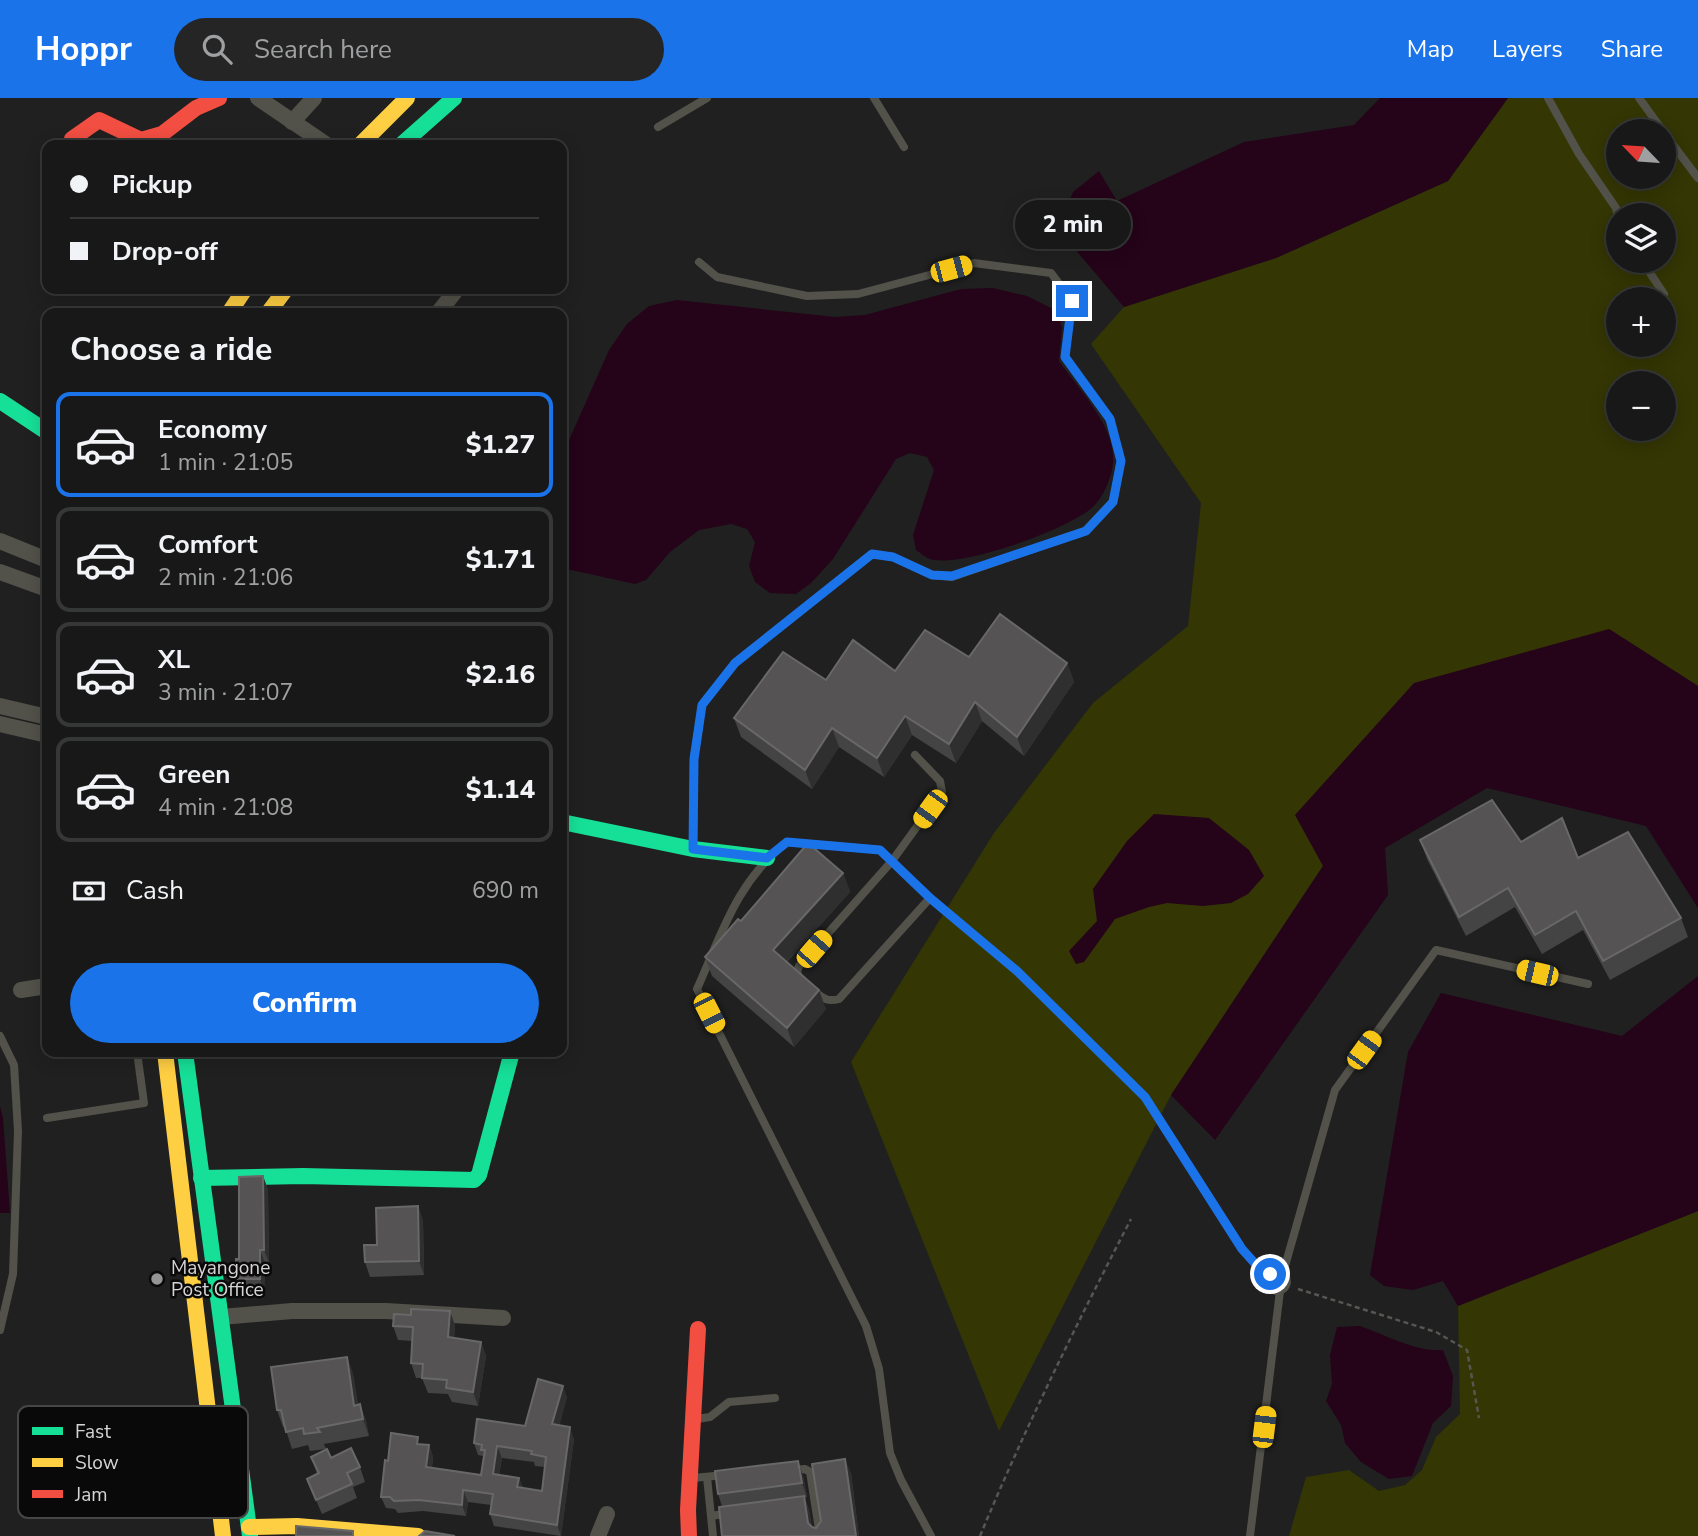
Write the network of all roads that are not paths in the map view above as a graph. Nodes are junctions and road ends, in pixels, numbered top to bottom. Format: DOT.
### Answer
graph roads {
  1 [pos="219,98"];
  2 [pos="258,98"];
  3 [pos="314,98"];
  4 [pos="407,98"];
  5 [pos="454,98"];
  6 [pos="707,98"];
  7 [pos="874,98"];
  8 [pos="1548,98"];
  9 [pos="1639,98"];
  10 [pos="1654,119"];
  11 [pos="292,122"];
  12 [pos="658,127"];
  13 [pos="72,139"];
  14 [pos="319,140"];
  15 [pos="365,140"];
  16 [pos="407,140"];
  17 [pos="904,147"];
  18 [pos="1676,148"];
  19 [pos="1698,178"];
  20 [pos="1613,203"];
  21 [pos="699,262"];
  22 [pos="453,294"];
  23 [pos="442,308"];
  24 [pos="0,401"];
  25 [pos="42,429"];
  26 [pos="0,541"];
  27 [pos="42,558"];
  28 [pos="0,572"];
  29 [pos="40,587"];
  30 [pos="0,706"];
  31 [pos="42,715"];
  32 [pos="0,724"];
  33 [pos="42,734"];
  34 [pos="915,755"];
  35 [pos="567,823"];
  36 [pos="693,849"];
  37 [pos="767,858"];
  38 [pos="892,861"];
  39 [pos="930,898"];
  40 [pos="1588,984"];
  41 [pos="42,987"];
  42 [pos="20,990"];
  43 [pos="0,1036"];
  44 [pos="138,1057"];
  45 [pos="166,1057"];
  46 [pos="186,1057"];
  47 [pos="511,1057"];
  48 [pos="47,1118"];
  49 [pos="201,1178"];
  50 [pos="205,1198"];
  51 [pos="183,1201"];
  52 [pos="1283,1273"];
  53 [pos="1268,1278"];
  54 [pos="1283,1288"];
  55 [pos="221,1317"];
  56 [pos="503,1318"];
  57 [pos="698,1329"];
  58 [pos="0,1330"];
  59 [pos="775,1398"];
  60 [pos="232,1399"];
  61 [pos="208,1405"];
  62 [pos="233,1406"];
  63 [pos="693,1419"];
  64 [pos="780,1471"];
  65 [pos="731,1475"];
  66 [pos="707,1477"];
  67 [pos="690,1478"];
  68 [pos="815,1503"];
  69 [pos="802,1504"];
  70 [pos="737,1513"];
  71 [pos="607,1514"];
  72 [pos="711,1516"];
  73 [pos="221,1518"];
  74 [pos="249,1532"];
  75 [pos="223,1536"];
  76 [pos="418,1536"];
  77 [pos="597,1536"];
  78 [pos="689,1536"];
  79 [pos="713,1536"];
  80 [pos="819,1536"];
  81 [pos="931,1536"];
  82 [pos="1250,1536"];
  1 -- 13 [label="main road"];
  2 -- 11 [label="street"];
  3 -- 11 [label="street"];
  4 -- 15 [label="main road"];
  5 -- 16 [label="main road"];
  6 -- 12 [label="lane"];
  7 -- 17 [label="lane"];
  8 -- 20 [label="lane"];
  9 -- 10 [label="lane"];
  11 -- 14 [label="street"];
  18 -- 19 [label="lane"];
  21 -- 36 [label="lane"];
  22 -- 23 [label="street"];
  24 -- 25 [label="main road"];
  26 -- 27 [label="street"];
  28 -- 29 [label="street"];
  30 -- 31 [label="street"];
  32 -- 33 [label="street"];
  34 -- 38 [label="lane"];
  35 -- 36 [label="main road"];
  36 -- 37 [label="main road"];
  37 -- 38 [label="lane"];
  37 -- 81 [label="lane"];
  38 -- 39 [label="lane"];
  38 -- 39 [label="lane"];
  39 -- 53 [label="lane"];
  40 -- 52 [label="lane"];
  41 -- 42 [label="street"];
  43 -- 58 [label="lane"];
  44 -- 48 [label="lane"];
  45 -- 51 [label="main road"];
  46 -- 49 [label="main road"];
  47 -- 49 [label="main road"];
  49 -- 50 [label="main road"];
  50 -- 51 [label="main road"];
  50 -- 55 [label="main road"];
  51 -- 61 [label="main road"];
  52 -- 53 [label="lane"];
  52 -- 54 [label="lane"];
  53 -- 54 [label="lane"];
  54 -- 82 [label="lane"];
  55 -- 56 [label="street"];
  55 -- 60 [label="main road"];
  57 -- 63 [label="main road"];
  59 -- 63 [label="lane"];
  60 -- 61 [label="main road"];
  60 -- 62 [label="main road"];
  63 -- 67 [label="main road"];
  64 -- 68 [label="lane"];
  65 -- 66 [label="lane"];
  66 -- 67 [label="lane"];
  66 -- 72 [label="lane"];
  67 -- 78 [label="main road"];
  68 -- 69 [label="lane"];
  68 -- 80 [label="lane"];
  70 -- 72 [label="lane"];
  71 -- 77 [label="street"];
  72 -- 79 [label="lane"];
  73 -- 75 [label="main road"];
  74 -- 76 [label="main road"];
}
